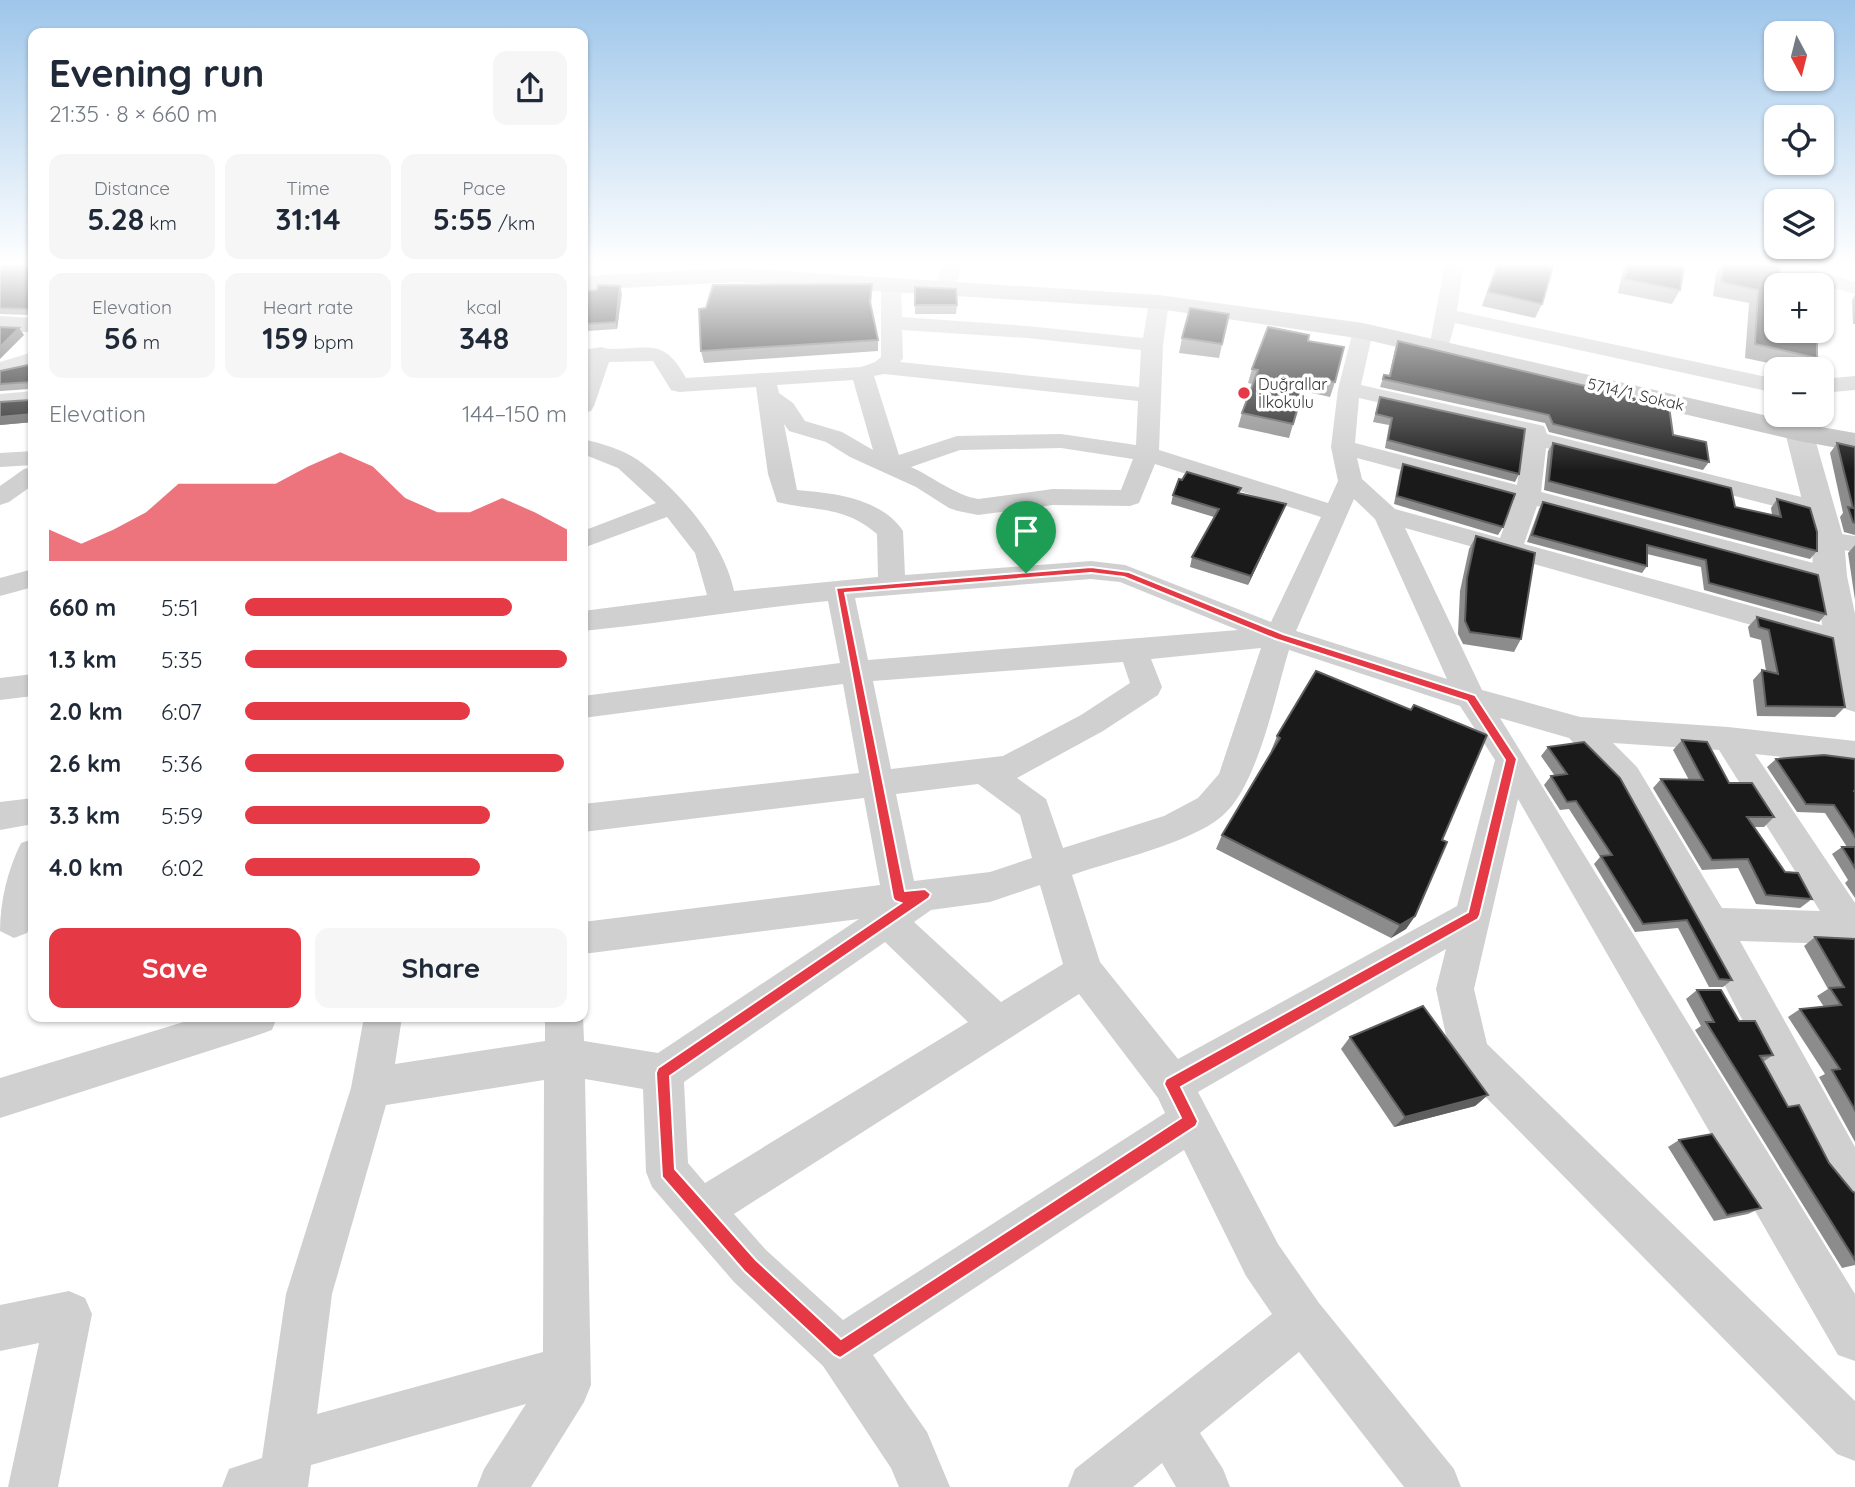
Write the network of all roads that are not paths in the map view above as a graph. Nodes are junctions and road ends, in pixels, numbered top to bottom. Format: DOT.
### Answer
graph roads {
  1 [pos="892,332"];
  2 [pos="1031,332"];
  3 [pos="1154,332"];
  4 [pos="1363,332"];
  5 [pos="1369,332"];
  6 [pos="1443,332"];
  7 [pos="1528,332"];
  8 [pos="1152,345"];
  9 [pos="1440,348"];
  10 [pos="592,354"];
  11 [pos="28,361"];
  12 [pos="1,369"];
  13 [pos="872,370"];
  14 [pos="588,377"];
  15 [pos="1764,383"];
  16 [pos="1855,383"];
  17 [pos="1834,385"];
  18 [pos="767,387"];
  19 [pos="1349,389"];
  20 [pos="1149,395"];
  21 [pos="28,398"];
  22 [pos="0,401"];
  23 [pos="1799,432"];
  24 [pos="1535,438"];
  25 [pos="1855,442"];
  26 [pos="1343,447"];
  27 [pos="588,448"];
  28 [pos="1147,454"];
  29 [pos="28,458"];
  30 [pos="0,460"];
  31 [pos="890,466"];
  32 [pos="28,477"];
  33 [pos="1350,481"];
  34 [pos="1528,496"];
  35 [pos="0,497"];
  36 [pos="672,506"];
  37 [pos="1334,513"];
  38 [pos="1386,515"];
  39 [pos="1835,531"];
  40 [pos="588,538"];
  41 [pos="1509,548"];
  42 [pos="1830,576"];
  43 [pos="28,579"];
  44 [pos="891,585"];
  45 [pos="0,587"];
  46 [pos="840,590"];
  47 [pos="0,598"];
  48 [pos="28,600"];
  49 [pos="722,602"];
  50 [pos="588,620"];
  51 [pos="1845,626"];
  52 [pos="1279,636"];
  53 [pos="1133,651"];
  54 [pos="856,672"];
  55 [pos="28,686"];
  56 [pos="0,689"];
  57 [pos="1471,698"];
  58 [pos="1855,698"];
  59 [pos="588,706"];
  60 [pos="1580,729"];
  61 [pos="1728,739"];
  62 [pos="1855,754"];
  63 [pos="1511,759"];
  64 [pos="983,771"];
  65 [pos="878,785"];
  66 [pos="28,812"];
  67 [pos="0,816"];
  68 [pos="588,817"];
  69 [pos="1050,865"];
  70 [pos="28,868"];
  71 [pos="904,904"];
  72 [pos="1474,915"];
  73 [pos="10,924"];
  74 [pos="1712,924"];
  75 [pos="1854,930"];
  76 [pos="588,937"];
  77 [pos="1084,971"];
  78 [pos="241,1022"];
  79 [pos="382,1022"];
  80 [pos="998,1025"];
  81 [pos="564,1037"];
  82 [pos="663,1073"];
  83 [pos="372,1087"];
  84 [pos="0,1098"];
  85 [pos="1181,1102"];
  86 [pos="1855,1181"];
  87 [pos="701,1210"];
  88 [pos="1848,1311"];
  89 [pos="1303,1320"];
  90 [pos="0,1328"];
  91 [pos="840,1349"];
  92 [pos="567,1369"];
  93 [pos="1168,1427"];
  94 [pos="1855,1436"];
  95 [pos="276,1475"];
  96 [pos="33,1487"];
  97 [pos="502,1487"];
  98 [pos="925,1487"];
  99 [pos="1093,1487"];
  100 [pos="1205,1487"];
  101 [pos="1436,1487"];
  1 -- 13 [label="street"];
  2 -- 8 [label="street"];
  3 -- 8 [label="street"];
  4 -- 19 [label="street"];
  5 -- 9 [label="main road, 5714/1. Sokak"];
  6 -- 9 [label="street"];
  7 -- 15 [label="street"];
  8 -- 20 [label="street"];
  9 -- 23 [label="main road, 5714/1. Sokak"];
  10 -- 14 [label="street"];
  10 -- 18 [label="street"];
  11 -- 12 [label="street"];
  13 -- 18 [label="street"];
  13 -- 20 [label="street"];
  13 -- 31 [label="street"];
  16 -- 17 [label="street"];
  18 -- 31 [label="street"];
  18 -- 44 [label="street"];
  19 -- 24 [label="street"];
  19 -- 26 [label="street"];
  20 -- 28 [label="street"];
  21 -- 22 [label="street"];
  23 -- 25 [label="main road, 5714/1. Sokak"];
  23 -- 39 [label="street"];
  24 -- 34 [label="street"];
  24 -- 39 [label="street"];
  26 -- 33 [label="street"];
  26 -- 34 [label="street"];
  27 -- 36 [label="street"];
  28 -- 31 [label="street"];
  28 -- 31 [label="street"];
  28 -- 37 [label="street"];
  29 -- 30 [label="street"];
  32 -- 35 [label="street"];
  33 -- 37 [label="street"];
  33 -- 38 [label="street"];
  34 -- 41 [label="street"];
  34 -- 42 [label="street"];
  36 -- 40 [label="street"];
  36 -- 49 [label="street"];
  37 -- 52 [label="street"];
  38 -- 41 [label="street"];
  38 -- 57 [label="street"];
  39 -- 42 [label="street"];
  41 -- 51 [label="street"];
  42 -- 51 [label="street"];
  43 -- 45 [label="street"];
  44 -- 46 [label="street"];
  44 -- 52 [label="street"];
  46 -- 49 [label="street"];
  46 -- 54 [label="street"];
  47 -- 48 [label="street"];
  49 -- 50 [label="street"];
  51 -- 58 [label="street"];
  52 -- 53 [label="street"];
  52 -- 57 [label="street"];
  52 -- 69 [label="street"];
  53 -- 54 [label="street"];
  53 -- 64 [label="street"];
  54 -- 59 [label="street"];
  54 -- 65 [label="street"];
  55 -- 56 [label="street"];
  57 -- 60 [label="street"];
  57 -- 63 [label="street"];
  60 -- 61 [label="street"];
  60 -- 74 [label="street"];
  61 -- 62 [label="street"];
  61 -- 75 [label="street"];
  63 -- 72 [label="street"];
  63 -- 88 [label="street"];
  64 -- 65 [label="street"];
  64 -- 69 [label="street"];
  65 -- 68 [label="street"];
  65 -- 71 [label="street"];
  66 -- 67 [label="street"];
  69 -- 71 [label="street"];
  69 -- 77 [label="street"];
  70 -- 73 [label="street"];
  71 -- 76 [label="street"];
  71 -- 80 [label="street"];
  71 -- 82 [label="street"];
  72 -- 85 [label="street"];
  72 -- 94 [label="street"];
  74 -- 75 [label="street"];
  74 -- 86 [label="street"];
  77 -- 80 [label="street"];
  77 -- 85 [label="street"];
  78 -- 84 [label="street"];
  79 -- 83 [label="street"];
  80 -- 87 [label="street"];
  81 -- 82 [label="street"];
  81 -- 83 [label="street"];
  81 -- 92 [label="street"];
  82 -- 87 [label="street"];
  83 -- 95 [label="street"];
  85 -- 89 [label="street"];
  85 -- 91 [label="street"];
  87 -- 91 [label="street"];
  89 -- 93 [label="street"];
  89 -- 101 [label="street"];
  90 -- 96 [label="street"];
  91 -- 98 [label="street"];
  92 -- 95 [label="street"];
  92 -- 97 [label="street"];
  93 -- 99 [label="street"];
  93 -- 100 [label="street"];
}
